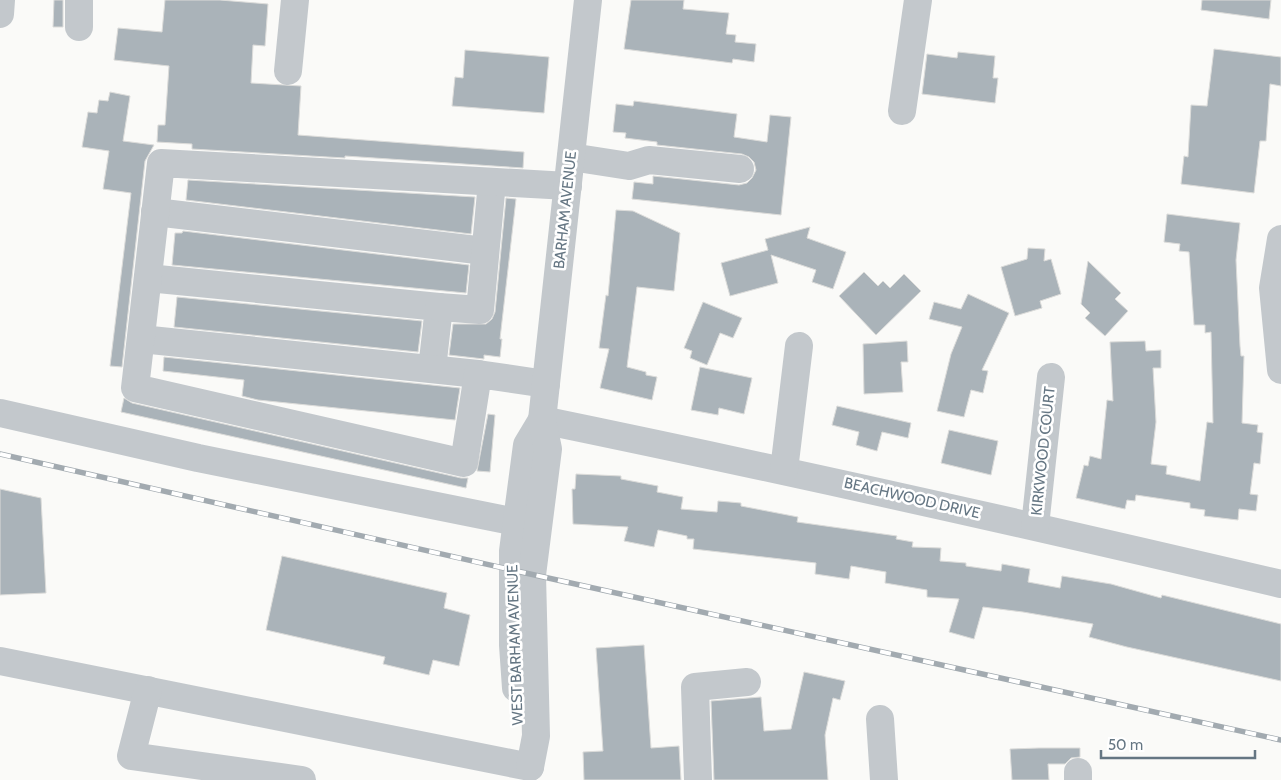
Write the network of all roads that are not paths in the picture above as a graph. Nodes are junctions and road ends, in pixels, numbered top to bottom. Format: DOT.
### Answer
graph roads {
  1 [pos="1,0"];
  2 [pos="79,0"];
  3 [pos="295,0"];
  4 [pos="588,0"];
  5 [pos="918,0"];
  6 [pos="0,14"];
  7 [pos="79,27"];
  8 [pos="288,71"];
  9 [pos="902,111"];
  10 [pos="571,157"];
  11 [pos="740,169"];
  12 [pos="492,182"];
  13 [pos="568,186"];
  14 [pos="155,212"];
  15 [pos="1281,239"];
  16 [pos="486,251"];
  17 [pos="148,278"];
  18 [pos="439,307"];
  19 [pos="141,339"];
  20 [pos="799,346"];
  21 [pos="432,369"];
  22 [pos="1281,370"];
  23 [pos="478,374"];
  24 [pos="1051,377"];
  25 [pos="546,384"];
  26 [pos="0,413"];
  27 [pos="542,420"];
  28 [pos="784,470"];
  29 [pos="526,523"];
  30 [pos="1035,526"];
  31 [pos="1281,584"];
  32 [pos="0,661"];
  33 [pos="747,682"];
  34 [pos="148,690"];
  35 [pos="880,719"];
  36 [pos="531,773"];
  37 [pos="302,780"];
  38 [pos="698,780"];
  39 [pos="884,780"];
  1 -- 6 [label="street"];
  2 -- 7 [label="street"];
  3 -- 8 [label="street"];
  4 -- 10 [label="street, BARHAM AVENUE"];
  5 -- 9 [label="street"];
  10 -- 11 [label="street"];
  10 -- 13 [label="street, BARHAM AVENUE"];
  12 -- 13 [label="street"];
  12 -- 14 [label="street"];
  12 -- 16 [label="street"];
  13 -- 25 [label="street, BARHAM AVENUE"];
  14 -- 16 [label="street"];
  14 -- 17 [label="street"];
  15 -- 22 [label="street"];
  16 -- 18 [label="street"];
  17 -- 18 [label="street"];
  17 -- 19 [label="street"];
  18 -- 21 [label="street"];
  19 -- 21 [label="street"];
  19 -- 23 [label="street"];
  20 -- 28 [label="street"];
  21 -- 23 [label="street"];
  23 -- 25 [label="street"];
  24 -- 30 [label="street, KIRKWOOD COURT"];
  25 -- 27 [label="street, BARHAM AVENUE"];
  26 -- 29 [label="street"];
  27 -- 28 [label="street, BEACHWOOD DRIVE"];
  27 -- 29 [label="street, BARHAM AVENUE"];
  28 -- 30 [label="street, BEACHWOOD DRIVE"];
  29 -- 36 [label="street, WEST BARHAM AVENUE"];
  30 -- 31 [label="street, BEACHWOOD DRIVE"];
  32 -- 34 [label="street"];
  33 -- 38 [label="street"];
  34 -- 36 [label="street"];
  34 -- 37 [label="street"];
  35 -- 39 [label="street"];
}
